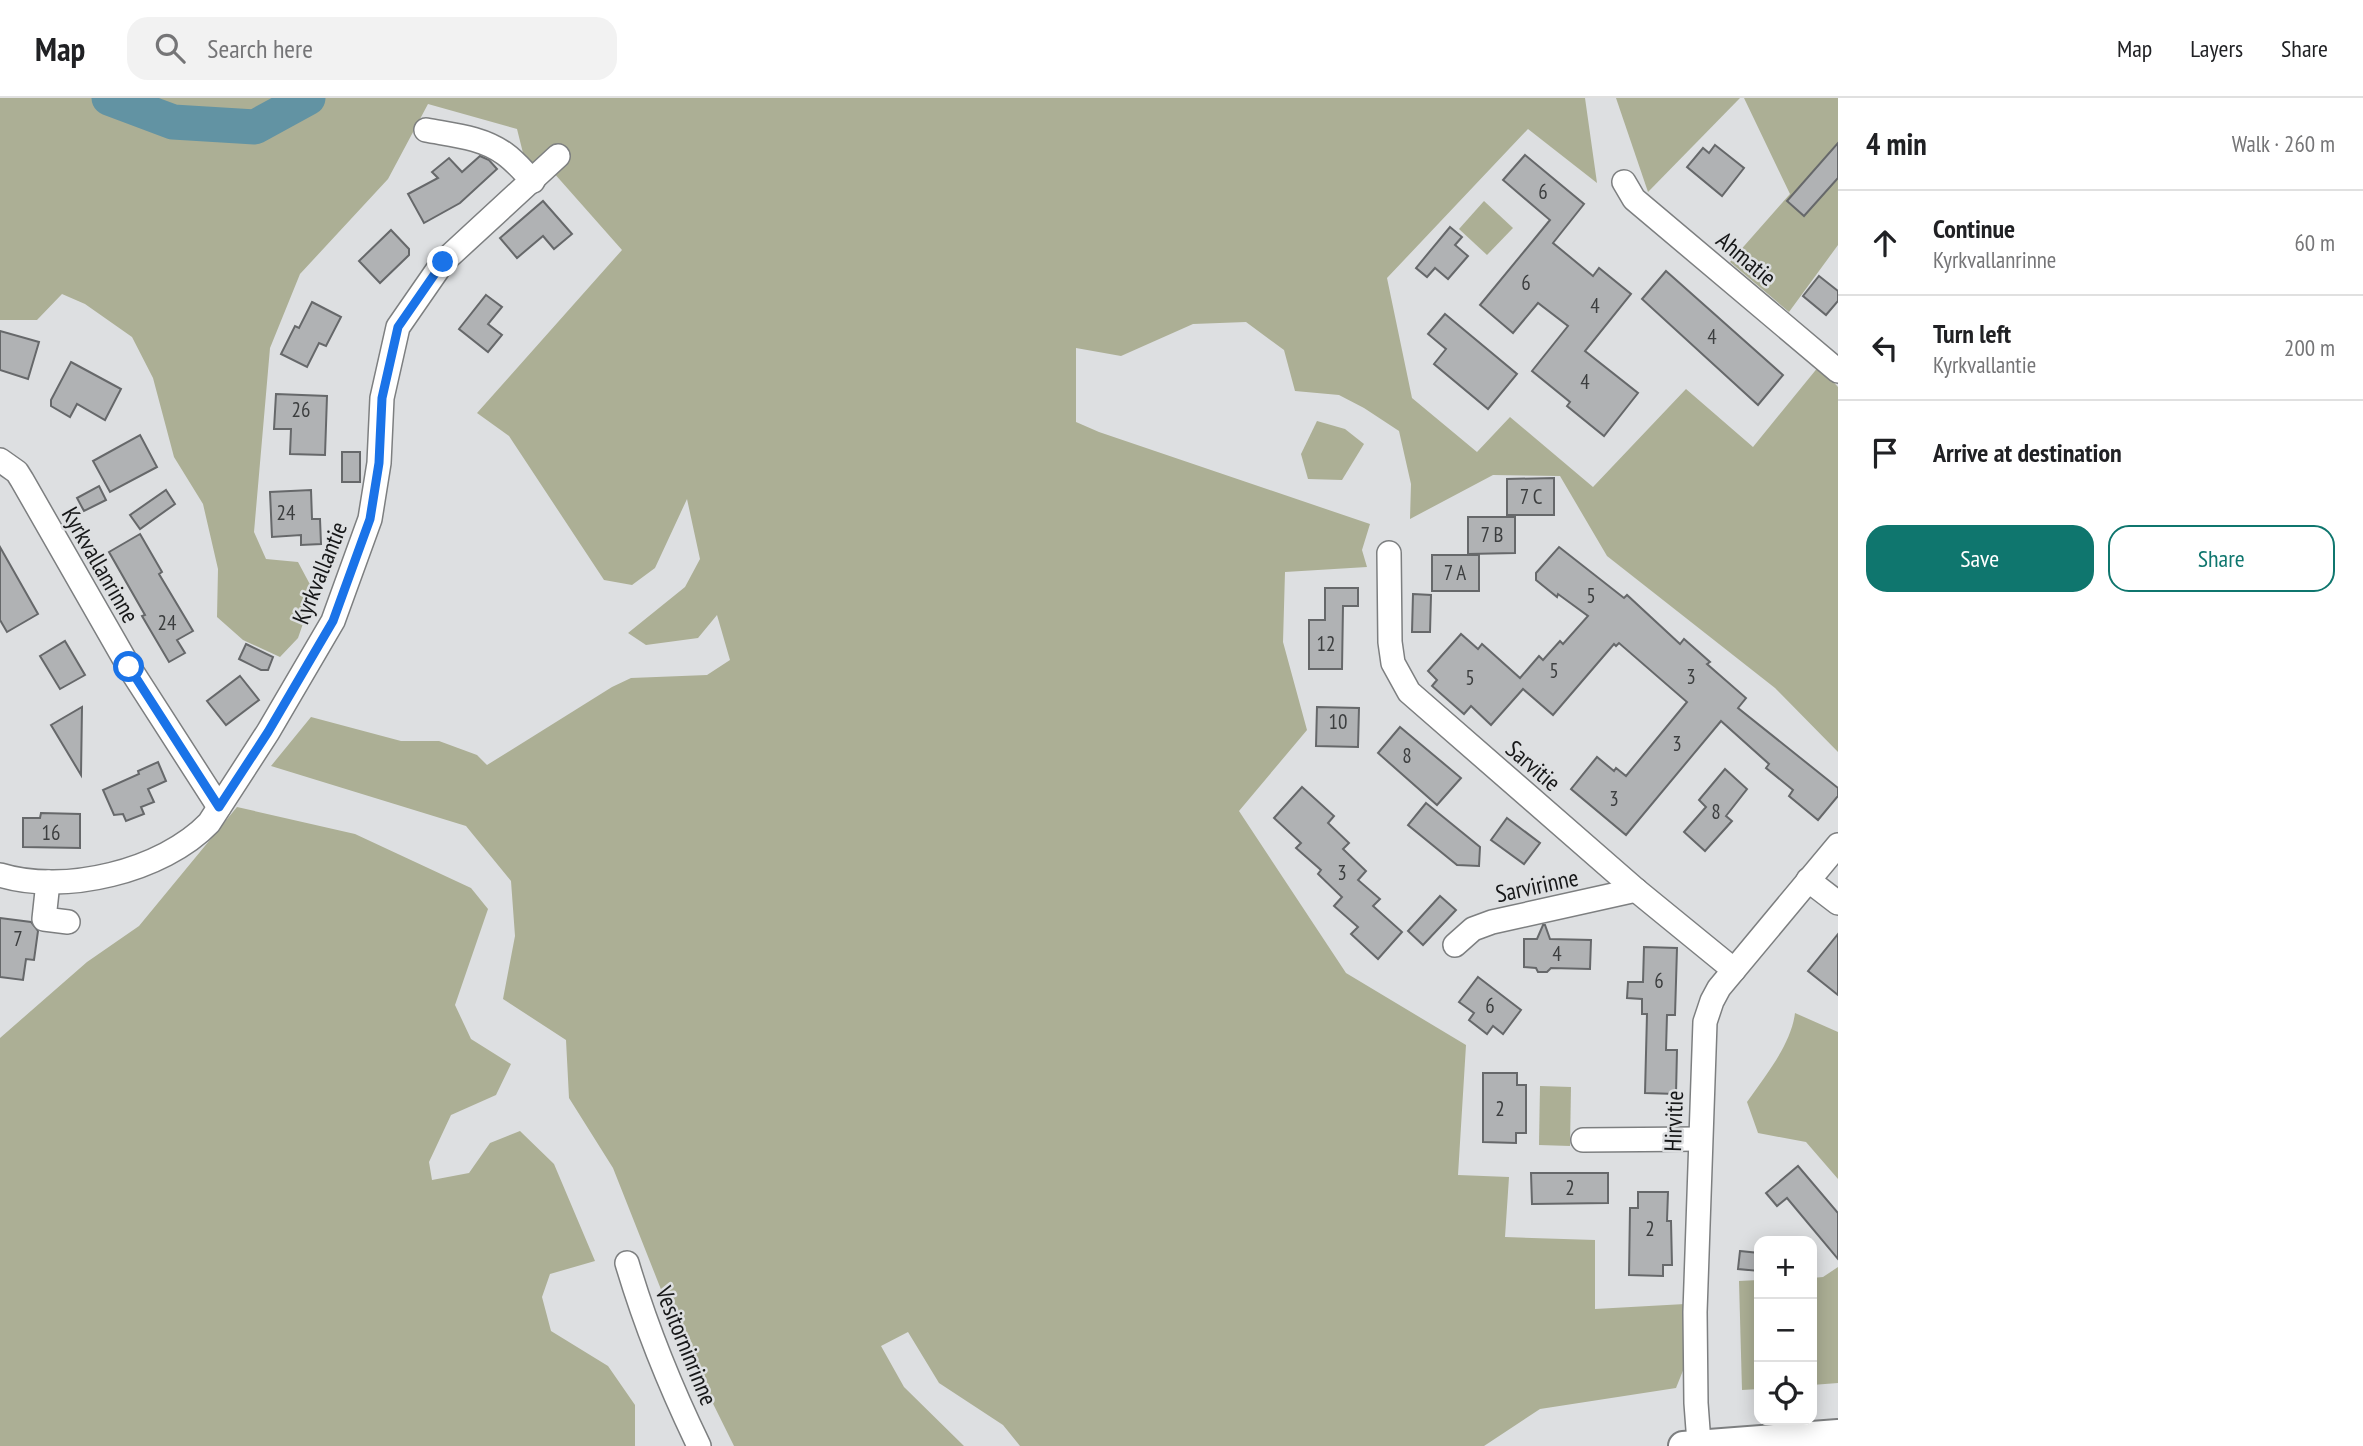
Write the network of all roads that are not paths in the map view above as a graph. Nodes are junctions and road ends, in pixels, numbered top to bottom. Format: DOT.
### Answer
graph roads {
  1 [pos="426,130"];
  2 [pos="558,156"];
  3 [pos="533,181"];
  4 [pos="1624,182"];
  5 [pos="1838,371"];
  6 [pos="0,460"];
  7 [pos="1389,554"];
  8 [pos="219,807"];
  9 [pos="1838,845"];
  10 [pos="0,875"];
  11 [pos="1808,880"];
  12 [pos="48,882"];
  13 [pos="1636,890"];
  14 [pos="1838,903"];
  15 [pos="68,922"];
  16 [pos="1455,945"];
  17 [pos="1734,970"];
  18 [pos="1700,1139"];
  19 [pos="1583,1140"];
  20 [pos="627,1263"];
  21 [pos="1838,1434"];
  22 [pos="1691,1445"];
  23 [pos="699,1446"];
  1 -- 3 [label="street"];
  2 -- 3 [label="street, Kyrkvallantie"];
  3 -- 8 [label="street, Kyrkvallantie"];
  4 -- 5 [label="street, Ahmatie"];
  6 -- 8 [label="street, Kyrkvallanrinne"];
  7 -- 13 [label="street, Sarvitie"];
  8 -- 12 [label="street, Kyrkvallantie"];
  9 -- 11 [label="street, Hirvitie"];
  10 -- 12 [label="street, Kyrkvallantie"];
  11 -- 14 [label="street"];
  11 -- 17 [label="street, Hirvitie"];
  12 -- 15 [label="street"];
  13 -- 16 [label="street, Sarvirinne"];
  13 -- 17 [label="street, Sarvitie"];
  17 -- 18 [label="street, Hirvitie"];
  18 -- 19 [label="street"];
  18 -- 22 [label="street, Hirvitie"];
  20 -- 23 [label="street, Vesitorninrinne"];
  21 -- 22 [label="main road"];
}
